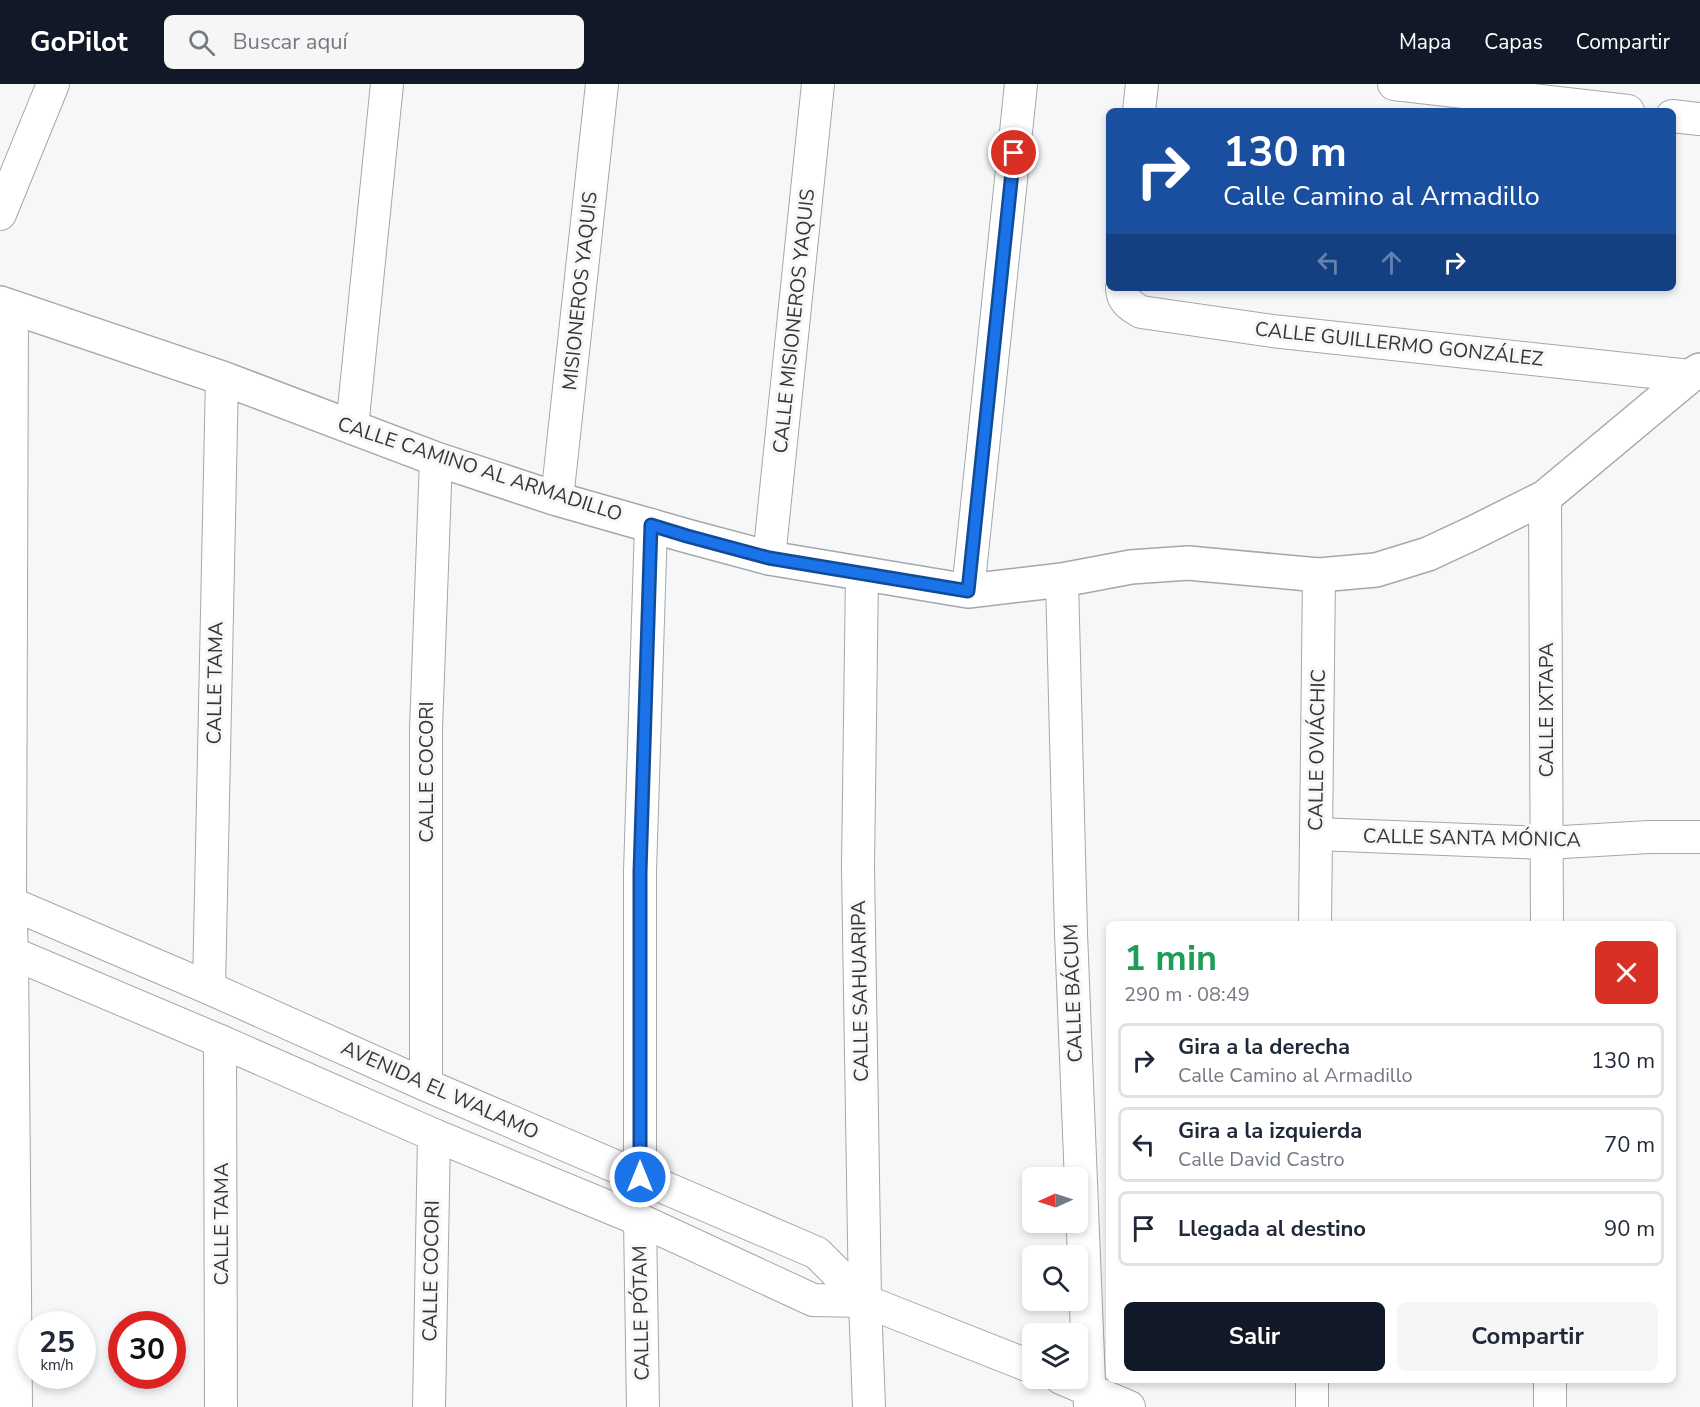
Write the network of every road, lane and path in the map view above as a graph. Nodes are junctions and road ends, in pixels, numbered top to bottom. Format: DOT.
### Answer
graph roads {
  1 [pos="53,84"];
  2 [pos="387,84"];
  3 [pos="602,84"];
  4 [pos="818,84"];
  5 [pos="1022,84"];
  6 [pos="1142,84"];
  7 [pos="1394,84"];
  8 [pos="1139,108"];
  9 [pos="1602,108"];
  10 [pos="1676,116"];
  11 [pos="1700,119"];
  12 [pos="0,214"];
  13 [pos="1122,291"];
  14 [pos="6,305"];
  15 [pos="1695,373"];
  16 [pos="222,378"];
  17 [pos="352,428"];
  18 [pos="436,459"];
  19 [pos="1545,497"];
  20 [pos="557,499"];
  21 [pos="651,525"];
  22 [pos="769,558"];
  23 [pos="862,574"];
  24 [pos="1319,575"];
  25 [pos="1062,580"];
  26 [pos="968,591"];
  27 [pos="1316,834"];
  28 [pos="1700,837"];
  29 [pos="1546,843"];
  30 [pos="5,902"];
  31 [pos="1316,921"];
  32 [pos="1547,921"];
  33 [pos="6,946"];
  34 [pos="209,988"];
  35 [pos="220,1041"];
  36 [pos="426,1085"];
  37 [pos="434,1136"];
  38 [pos="640,1177"];
  39 [pos="7,1207"];
  40 [pos="640,1220"];
  41 [pos="865,1301"];
  42 [pos="1022,1363"];
  43 [pos="1312,1383"];
  44 [pos="1550,1383"];
  45 [pos="1080,1392"];
  46 [pos="16,1407"];
  47 [pos="221,1407"];
  48 [pos="429,1407"];
  49 [pos="643,1407"];
  50 [pos="869,1407"];
  51 [pos="1129,1407"];
  52 [pos="1312,1407"];
  53 [pos="1550,1407"];
  1 -- 12 [label="street"];
  2 -- 17 [label="street"];
  3 -- 20 [label="street, MISIONEROS YAQUIS"];
  4 -- 22 [label="street, CALLE MISIONEROS YAQUIS"];
  5 -- 26 [label="street"];
  6 -- 8 [label="street"];
  7 -- 9 [label="street"];
  10 -- 11 [label="street"];
  13 -- 15 [label="street, CALLE GUILLERMO GONZÁLEZ"];
  14 -- 16 [label="street, CALLE CAMINO AL ARMADILLO"];
  14 -- 30 [label="street"];
  15 -- 19 [label="street, CALLE CAMINO AL ARMADILLO"];
  16 -- 17 [label="street, CALLE CAMINO AL ARMADILLO"];
  16 -- 34 [label="street, CALLE TAMA"];
  17 -- 18 [label="street, CALLE CAMINO AL ARMADILLO"];
  18 -- 20 [label="street, CALLE CAMINO AL ARMADILLO"];
  18 -- 36 [label="street, CALLE COCORI"];
  19 -- 24 [label="street, CALLE CAMINO AL ARMADILLO"];
  19 -- 29 [label="street, CALLE IXTAPA"];
  20 -- 21 [label="street, CALLE CAMINO AL ARMADILLO"];
  21 -- 22 [label="street, CALLE CAMINO AL ARMADILLO"];
  21 -- 38 [label="street"];
  22 -- 23 [label="street, CALLE CAMINO AL ARMADILLO"];
  23 -- 26 [label="street, CALLE CAMINO AL ARMADILLO"];
  23 -- 41 [label="street, CALLE SAHUARIPA"];
  24 -- 25 [label="street, CALLE CAMINO AL ARMADILLO"];
  24 -- 27 [label="street, CALLE OVIÁCHIC"];
  25 -- 26 [label="street, CALLE CAMINO AL ARMADILLO"];
  25 -- 45 [label="street, CALLE BÁCUM"];
  27 -- 29 [label="street, CALLE SANTA MÓNICA"];
  27 -- 31 [label="street, CALLE OVIÁCHIC"];
  28 -- 29 [label="street, CALLE SANTA MÓNICA"];
  29 -- 32 [label="street, CALLE IXTAPA"];
  30 -- 33 [label="street"];
  30 -- 34 [label="street, AVENIDA EL WALAMO"];
  33 -- 35 [label="street, AVENIDA EL WALAMO"];
  33 -- 39 [label="street"];
  34 -- 36 [label="street, AVENIDA EL WALAMO"];
  35 -- 37 [label="street, AVENIDA EL WALAMO"];
  35 -- 47 [label="street, CALLE TAMA"];
  36 -- 38 [label="street, AVENIDA EL WALAMO"];
  37 -- 40 [label="street, AVENIDA EL WALAMO"];
  37 -- 48 [label="street, CALLE COCORI"];
  38 -- 41 [label="street, AVENIDA EL WALAMO"];
  39 -- 46 [label="street"];
  40 -- 41 [label="street, AVENIDA EL WALAMO"];
  40 -- 49 [label="street, CALLE PÓTAM"];
  41 -- 42 [label="street, AVENIDA EL WALAMO"];
  41 -- 50 [label="street, CALLE SAHUARIPA"];
  43 -- 52 [label="street"];
  44 -- 53 [label="street"];
  45 -- 51 [label="street"];
}
